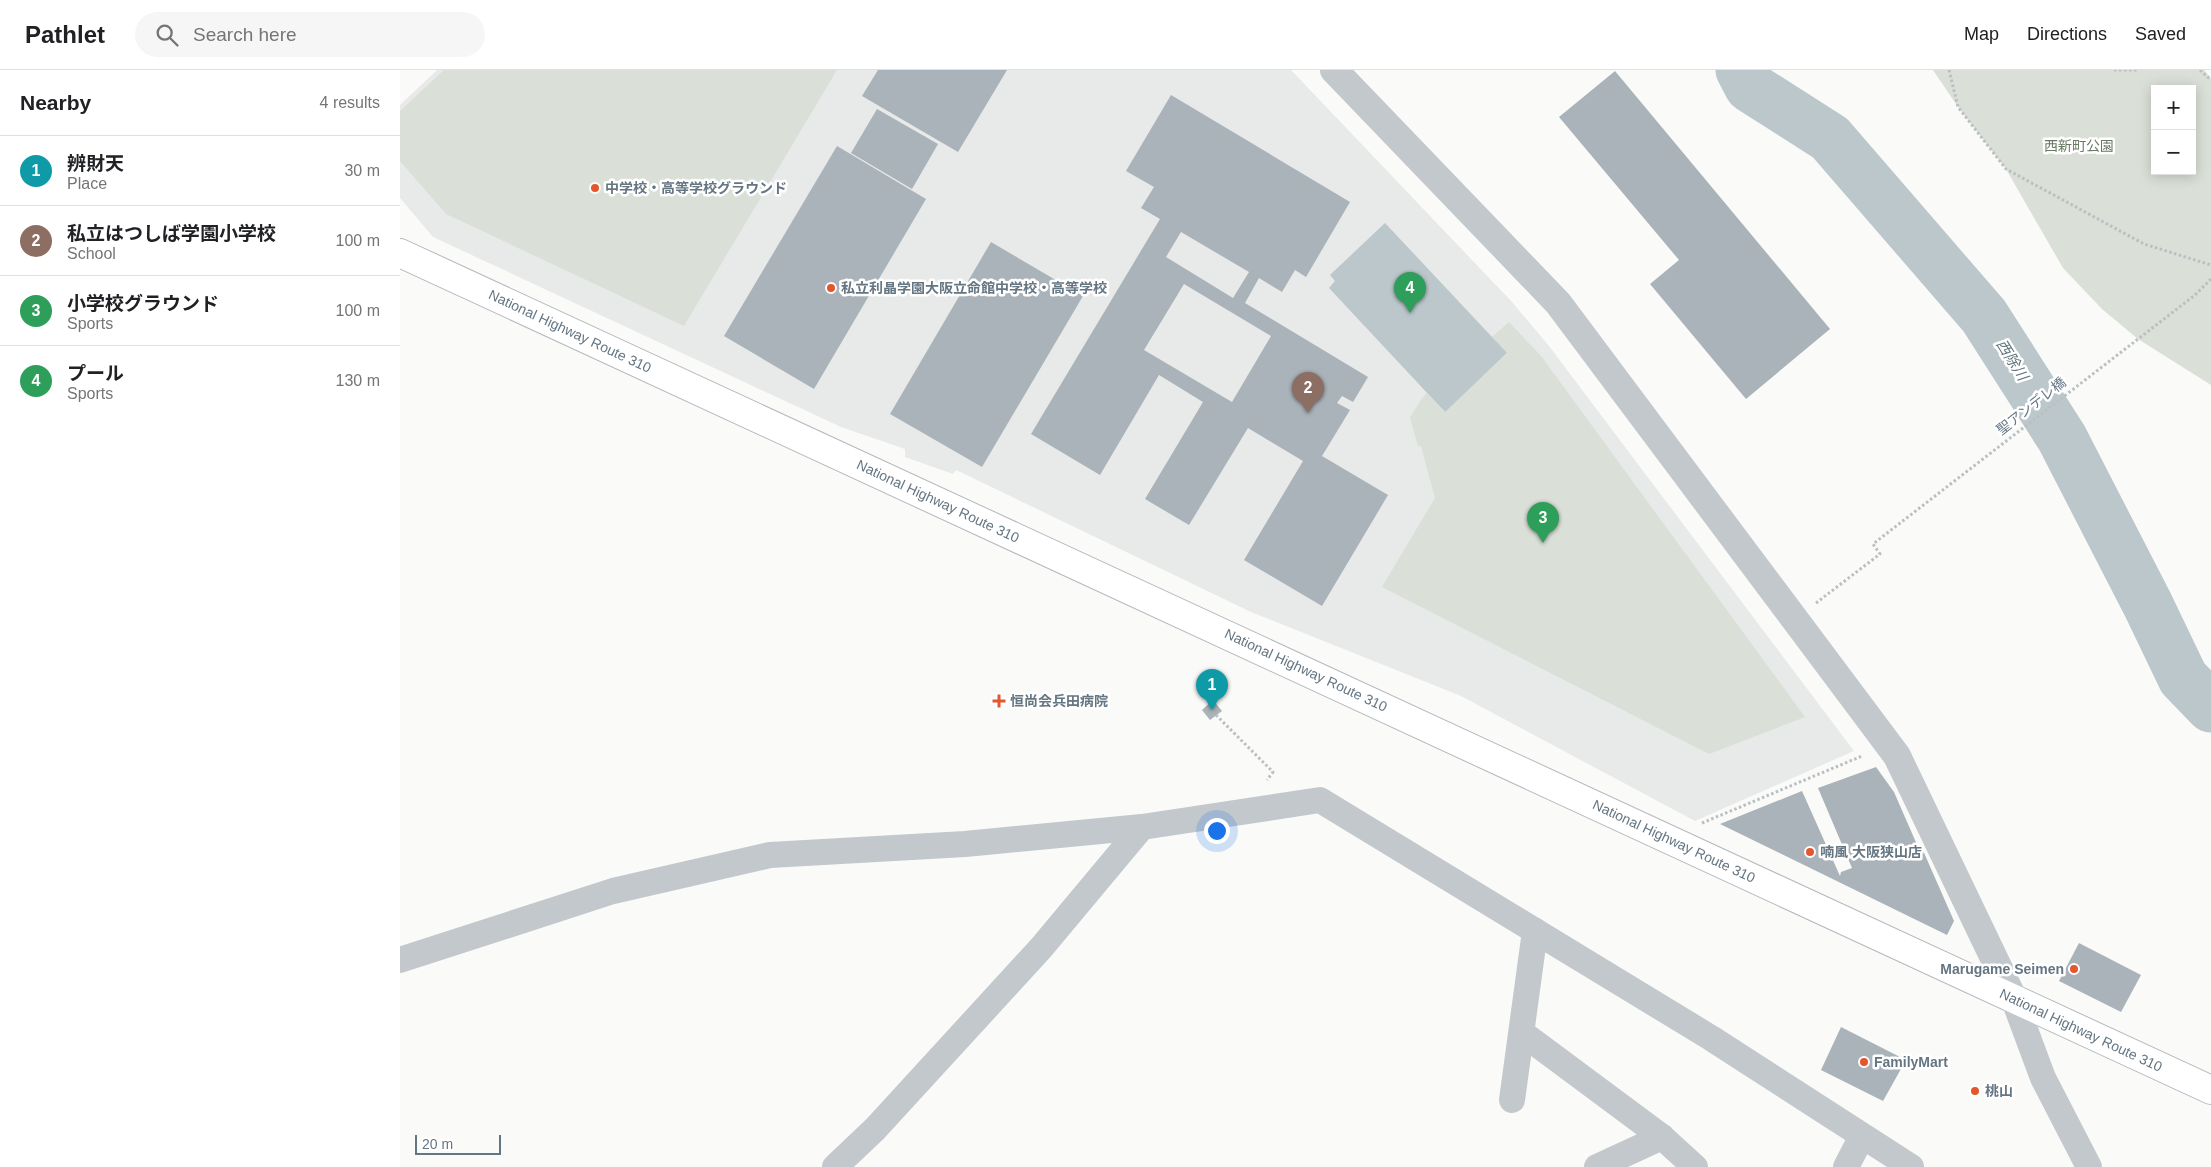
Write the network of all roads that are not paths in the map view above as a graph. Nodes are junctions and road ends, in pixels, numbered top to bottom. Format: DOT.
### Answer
graph roads {
  1 [pos="1334,70"];
  2 [pos="400,253"];
  3 [pos="1142,827"];
  4 [pos="1535,931"];
  5 [pos="400,960"];
  6 [pos="2014,1000"];
  7 [pos="1522,1033"];
  8 [pos="2211,1090"];
  9 [pos="1512,1100"];
  10 [pos="1862,1136"];
  11 [pos="1662,1137"];
  12 [pos="835,1167"];
  13 [pos="1597,1167"];
  14 [pos="1695,1167"];
  15 [pos="1846,1167"];
  16 [pos="1910,1167"];
  17 [pos="2089,1167"];
  1 -- 6 [label="street"];
  2 -- 6 [label="highway, National Highway Route 310"];
  3 -- 4 [label="street"];
  3 -- 5 [label="street"];
  3 -- 12 [label="street"];
  4 -- 7 [label="street"];
  4 -- 10 [label="street"];
  6 -- 8 [label="highway, National Highway Route 310"];
  6 -- 17 [label="street"];
  7 -- 9 [label="street"];
  7 -- 11 [label="street"];
  10 -- 15 [label="street"];
  10 -- 16 [label="street"];
  11 -- 13 [label="street"];
  11 -- 14 [label="street"];
}
